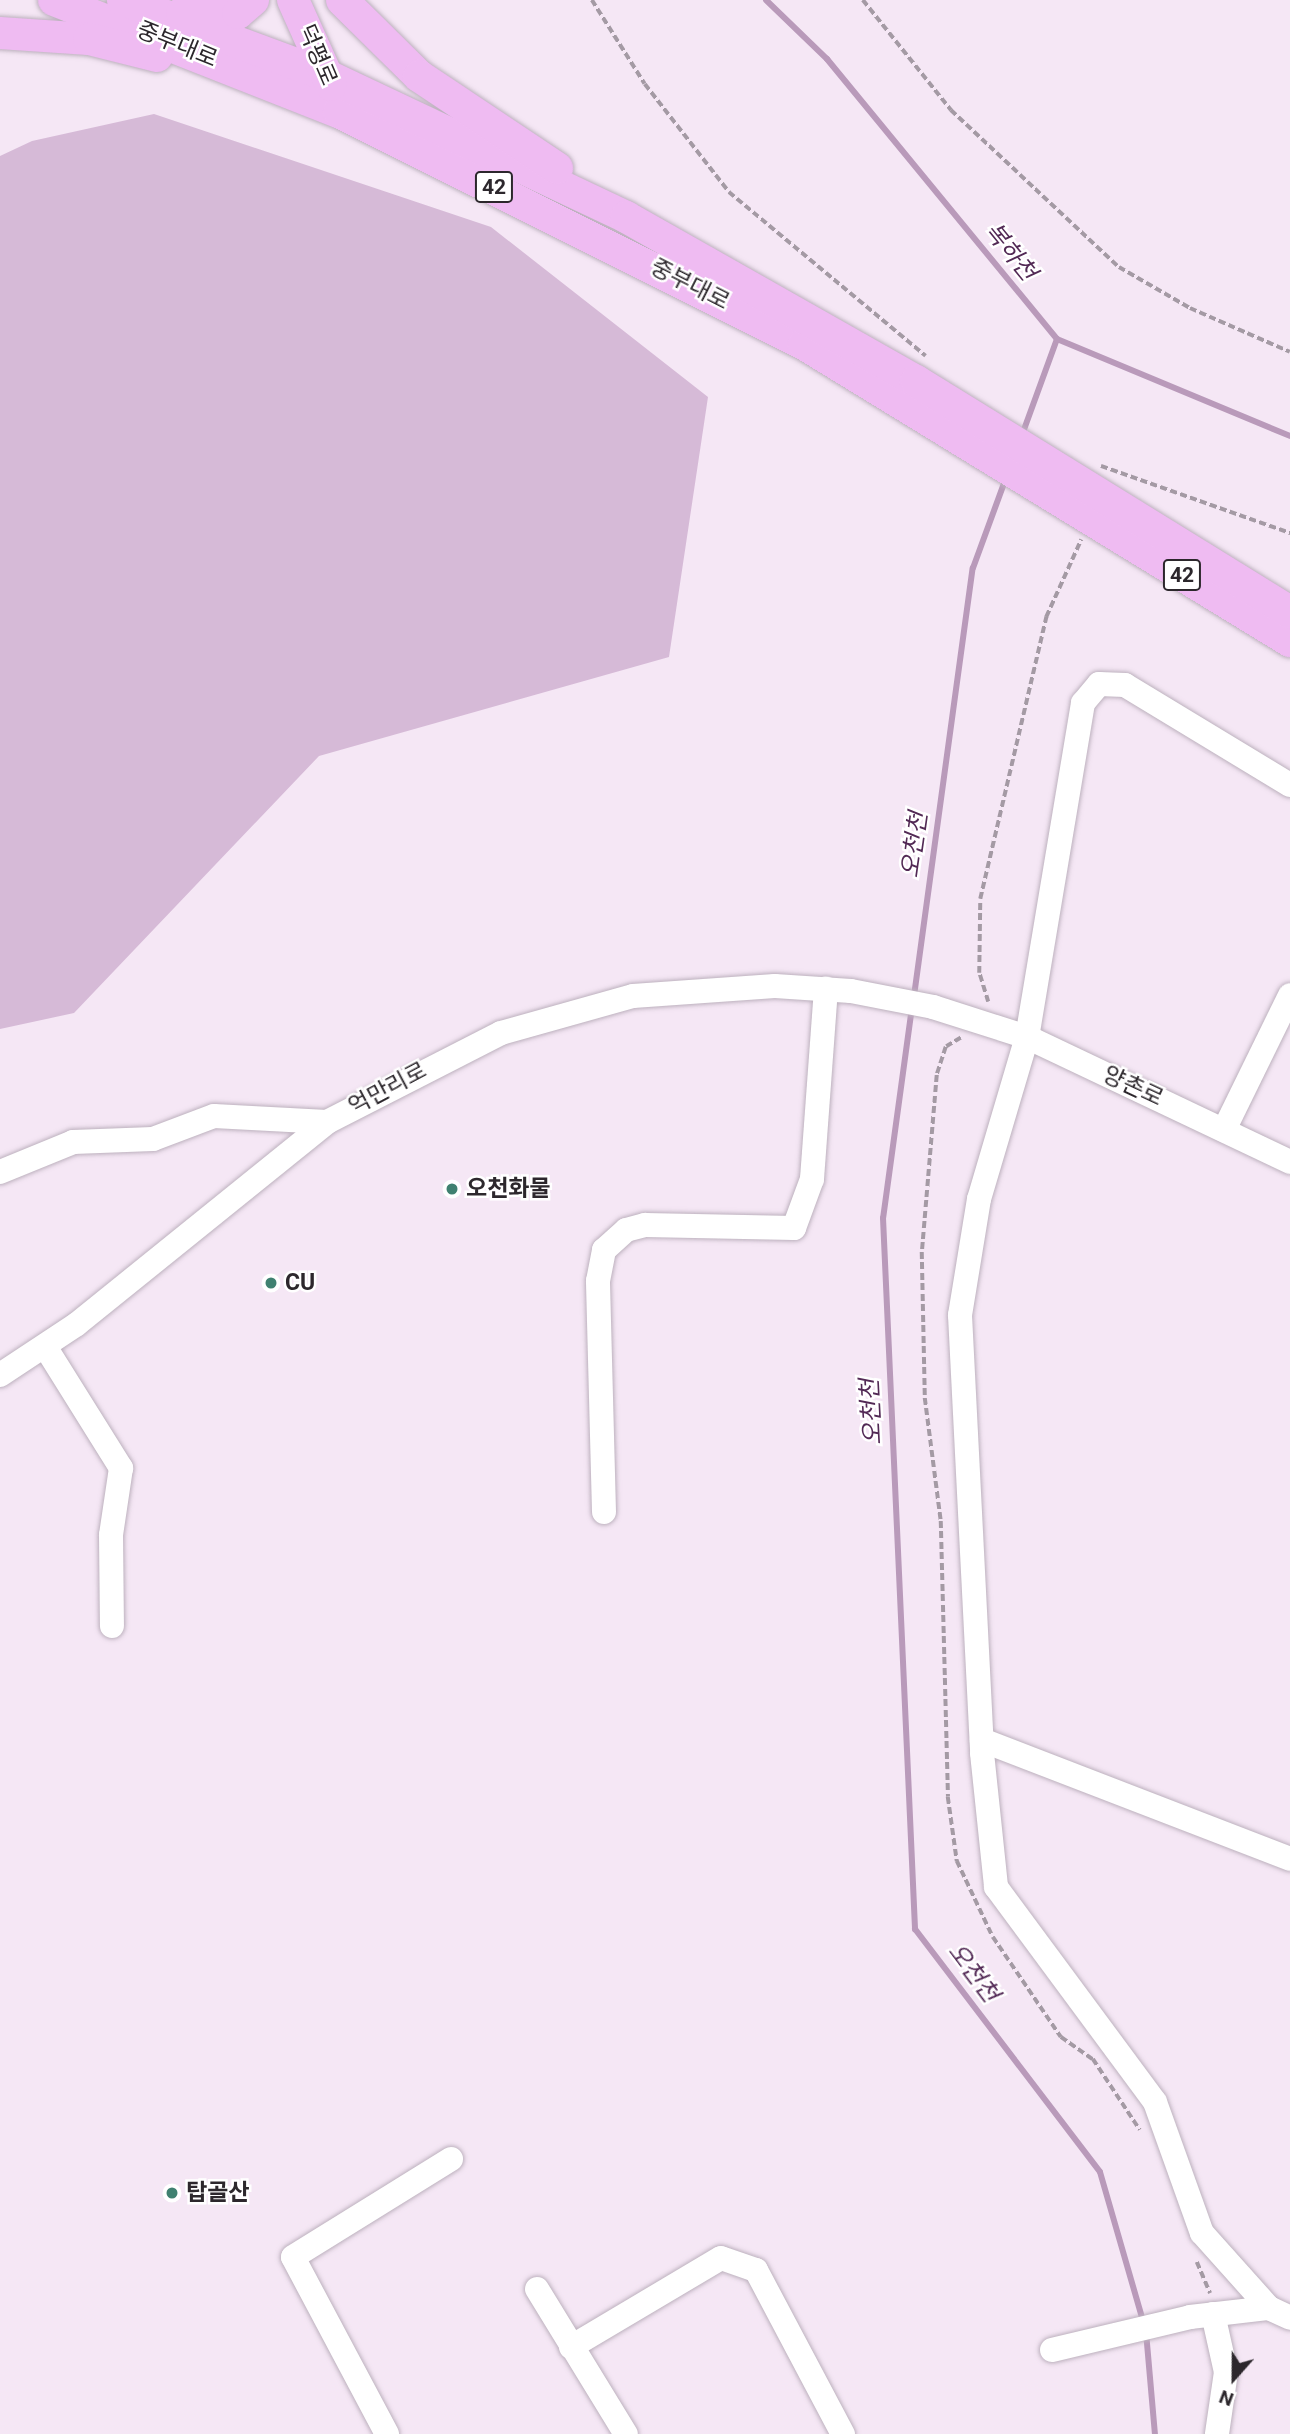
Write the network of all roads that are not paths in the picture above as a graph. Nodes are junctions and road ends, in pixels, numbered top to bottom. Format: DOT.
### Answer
graph roads {
  1 [pos="54,0"];
  2 [pos="253,0"];
  3 [pos="293,0"];
  4 [pos="342,0"];
  5 [pos="131,3"];
  6 [pos="0,33"];
  7 [pos="328,76"];
  8 [pos="339,112"];
  9 [pos="404,143"];
  10 [pos="626,218"];
  11 [pos="921,384"];
  12 [pos="1083,493"];
  13 [pos="1290,612"];
  14 [pos="1290,641"];
  15 [pos="1290,785"];
  16 [pos="826,989"];
  17 [pos="1290,995"];
  18 [pos="979,1021"];
  19 [pos="1027,1037"];
  20 [pos="327,1122"];
  21 [pos="1224,1130"];
  22 [pos="1290,1162"];
  23 [pos="0,1172"];
  24 [pos="46,1348"];
  25 [pos="0,1375"];
  26 [pos="604,1513"];
  27 [pos="112,1626"];
  28 [pos="982,1740"];
  29 [pos="1290,1859"];
  30 [pos="451,2159"];
  31 [pos="537,2290"];
  32 [pos="1279,2313"];
  33 [pos="1202,2315"];
  34 [pos="571,2347"];
  35 [pos="1052,2350"];
  36 [pos="839,2432"];
  37 [pos="387,2434"];
  38 [pos="626,2434"];
  39 [pos="1217,2434"];
  1 -- 8 [label="main road, 중부대로 / 42"];
  2 -- 5 [label="main road"];
  3 -- 7 [label="main road, 덕평로"];
  4 -- 10 [label="main road"];
  5 -- 7 [label="main road, 중부대로 / 42"];
  6 -- 9 [label="main road"];
  7 -- 8 [label="main road, 덕평로"];
  7 -- 10 [label="main road, 중부대로 / 42"];
  8 -- 9 [label="main road, 중부대로 / 42"];
  9 -- 11 [label="main road, 중부대로 / 42"];
  10 -- 11 [label="main road, 중부대로 / 42"];
  11 -- 12 [label="main road, 중부대로 / 42"];
  12 -- 13 [label="main road, 중부대로 / 42"];
  12 -- 14 [label="main road, 중부대로 / 42"];
  15 -- 19 [label="street"];
  16 -- 18 [label="street, 억만리로"];
  16 -- 20 [label="street, 억만리로"];
  16 -- 26 [label="street"];
  17 -- 21 [label="street"];
  18 -- 19 [label="street, 양촌로"];
  19 -- 21 [label="street, 양촌로"];
  19 -- 28 [label="street"];
  20 -- 23 [label="street"];
  20 -- 24 [label="street, 억만리로"];
  21 -- 22 [label="street, 양촌로"];
  24 -- 25 [label="street, 억만리로"];
  24 -- 27 [label="street"];
  28 -- 29 [label="street"];
  28 -- 32 [label="street"];
  30 -- 37 [label="street"];
  31 -- 34 [label="street"];
  32 -- 33 [label="street"];
  33 -- 35 [label="street"];
  33 -- 39 [label="street"];
  34 -- 36 [label="street"];
  34 -- 38 [label="street"];
}
